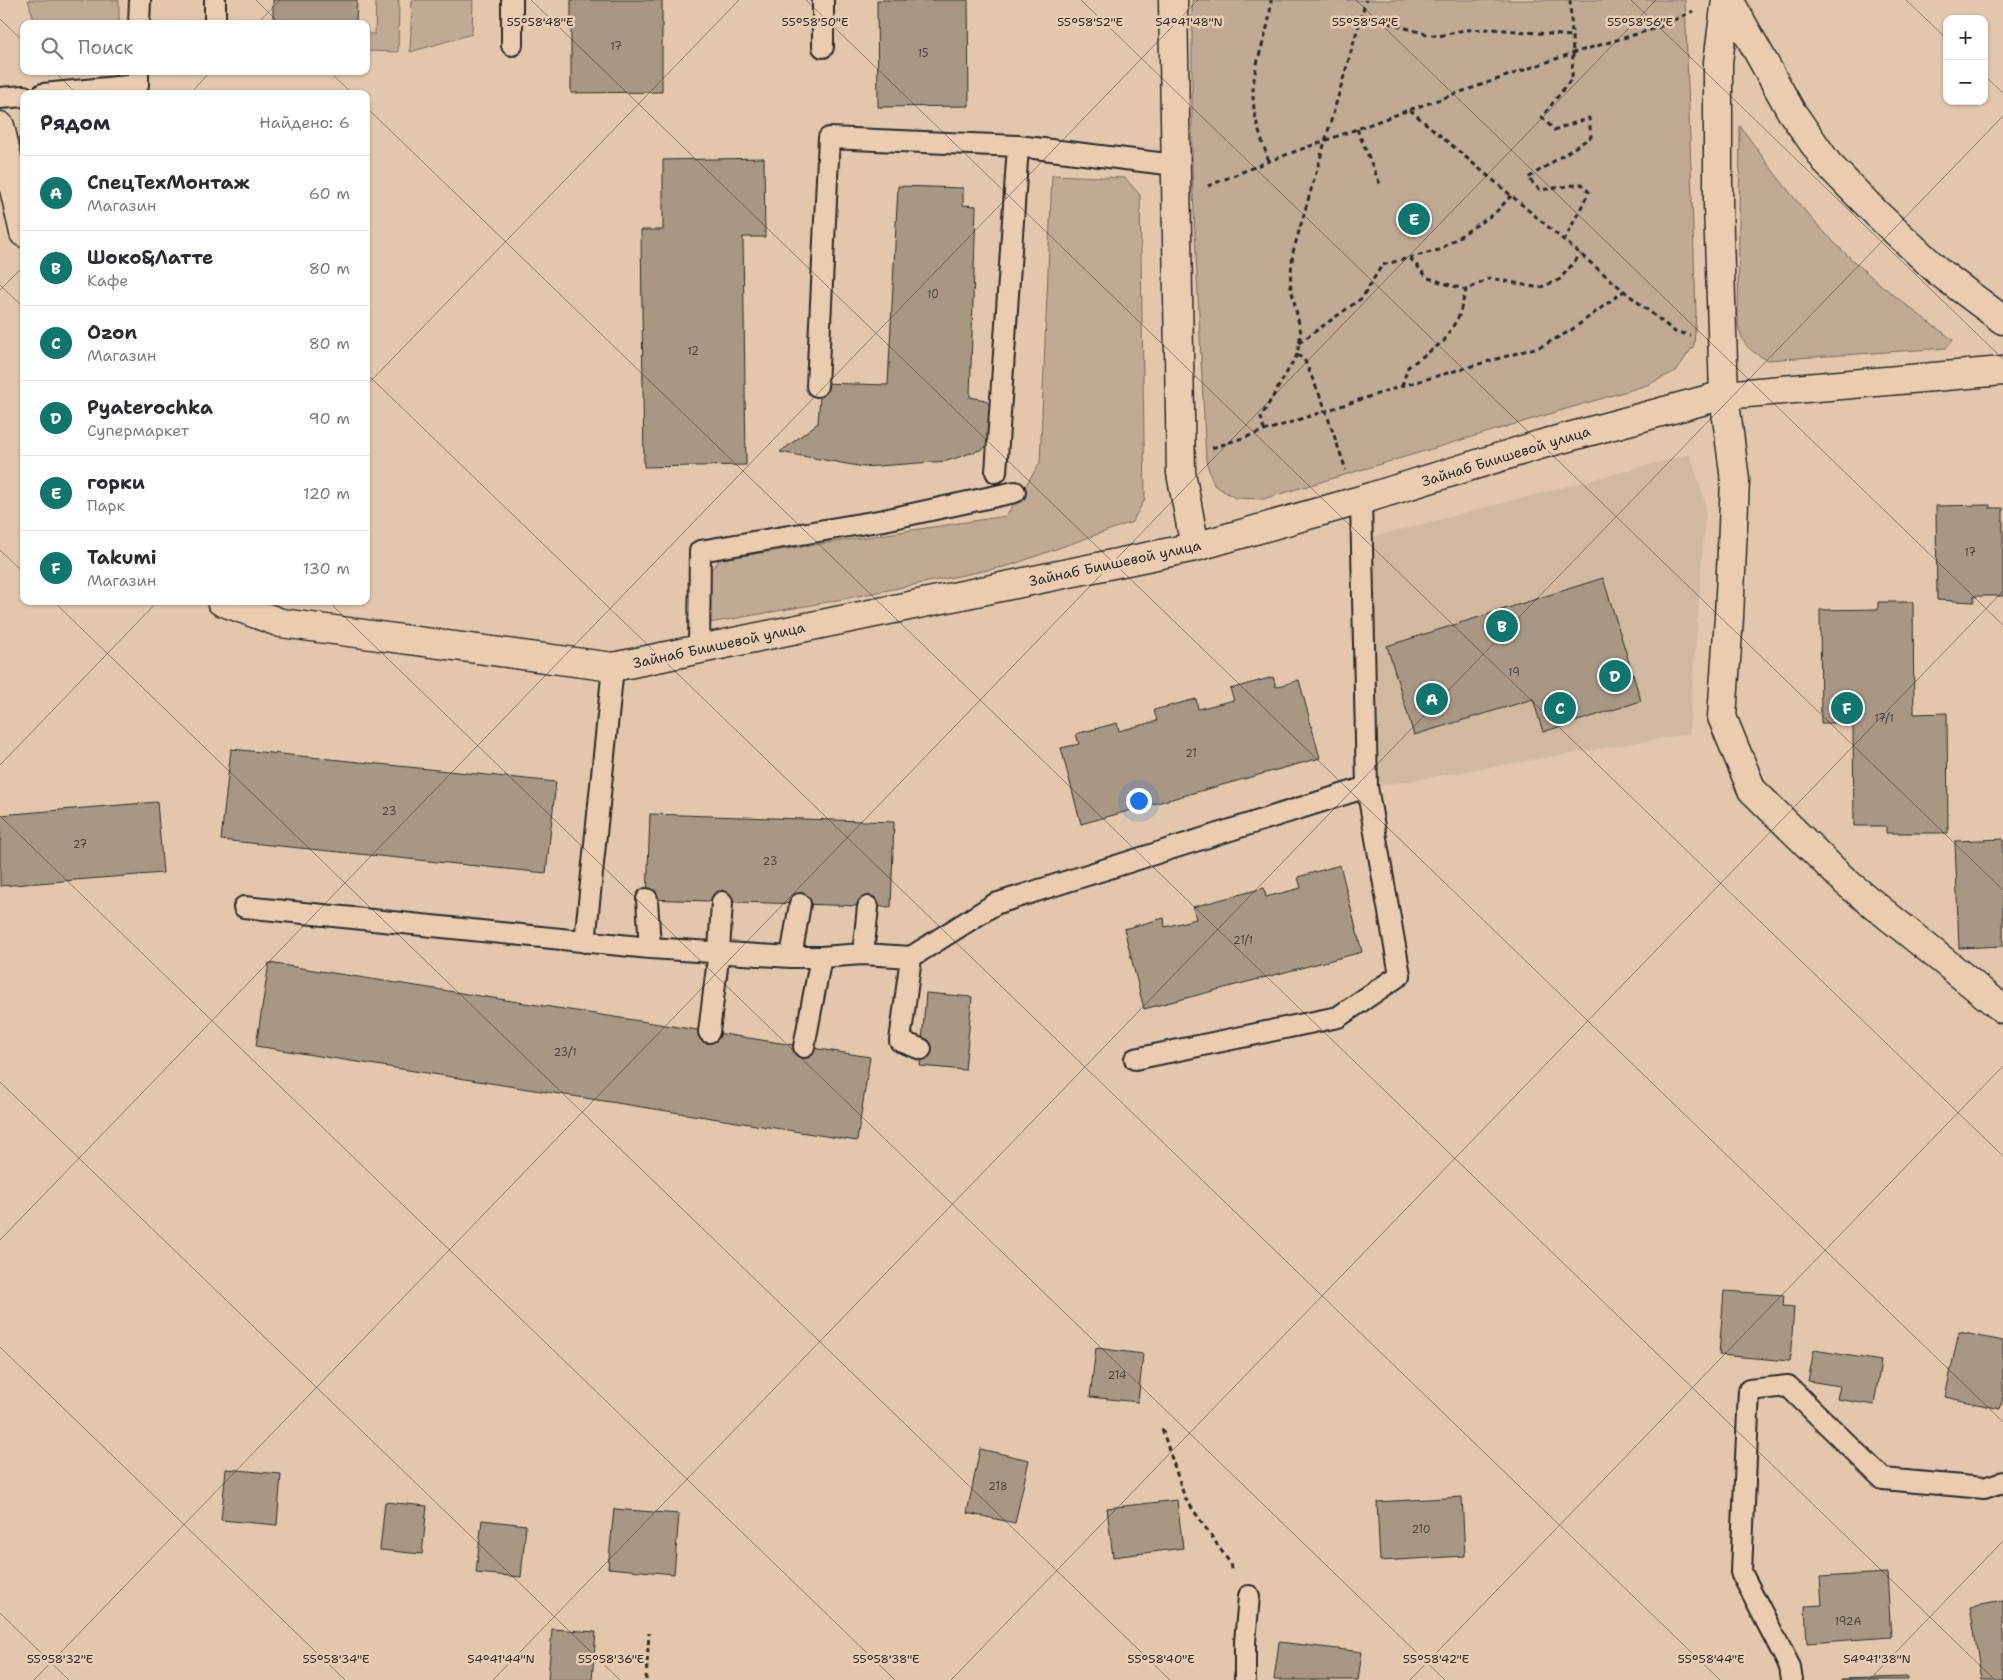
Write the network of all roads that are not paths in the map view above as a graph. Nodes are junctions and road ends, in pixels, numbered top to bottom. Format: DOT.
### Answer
graph roads {
  1 [pos="140,0"];
  2 [pos="215,0"];
  3 [pos="512,0"];
  4 [pos="823,0"];
  5 [pos="1173,0"];
  6 [pos="1727,0"];
  7 [pos="139,20"];
  8 [pos="215,20"];
  9 [pos="512,45"];
  10 [pos="823,47"];
  11 [pos="138,75"];
  12 [pos="85,90"];
  13 [pos="20,96"];
  14 [pos="0,98"];
  15 [pos="0,126"];
  16 [pos="1018,146"];
  17 [pos="1176,164"];
  18 [pos="20,215"];
  19 [pos="2003,320"];
  20 [pos="2003,371"];
  21 [pos="817,386"];
  22 [pos="1724,395"];
  23 [pos="996,472"];
  24 [pos="1015,492"];
  25 [pos="1361,500"];
  26 [pos="1195,547"];
  27 [pos="232,605"];
  28 [pos="699,649"];
  29 [pos="613,667"];
  30 [pos="1366,787"];
  31 [pos="647,899"];
  32 [pos="722,902"];
  33 [pos="800,904"];
  34 [pos="244,907"];
  35 [pos="868,907"];
  36 [pos="585,942"];
  37 [pos="650,948"];
  38 [pos="719,951"];
  39 [pos="863,954"];
  40 [pos="791,957"];
  41 [pos="912,957"];
  42 [pos="821,958"];
  43 [pos="2003,1009"];
  44 [pos="709,1032"];
  45 [pos="804,1047"];
  46 [pos="921,1048"];
  47 [pos="1135,1059"];
  48 [pos="2003,1482"];
  49 [pos="1250,1596"];
  50 [pos="1244,1680"];
  51 [pos="1792,1680"];
  1 -- 7 [label="lane"];
  2 -- 8 [label="lane"];
  3 -- 9 [label="lane"];
  4 -- 10 [label="lane"];
  5 -- 17 [label="street"];
  6 -- 19 [label="street"];
  6 -- 22 [label="street"];
  11 -- 12 [label="lane"];
  13 -- 14 [label="lane"];
  15 -- 18 [label="street"];
  16 -- 17 [label="lane"];
  16 -- 21 [label="lane"];
  16 -- 23 [label="lane"];
  17 -- 26 [label="street"];
  20 -- 22 [label="street, Зайнаб Биишевой улица"];
  22 -- 25 [label="street, Зайнаб Биишевой улица"];
  22 -- 43 [label="street"];
  24 -- 28 [label="lane"];
  25 -- 26 [label="street, Зайнаб Биишевой улица"];
  25 -- 30 [label="lane"];
  26 -- 28 [label="street, Зайнаб Биишевой улица"];
  27 -- 29 [label="street, Зайнаб Биишевой улица"];
  28 -- 29 [label="street, Зайнаб Биишевой улица"];
  29 -- 36 [label="lane"];
  30 -- 41 [label="lane"];
  30 -- 47 [label="lane"];
  31 -- 37 [label="lane"];
  32 -- 38 [label="lane"];
  33 -- 40 [label="lane"];
  34 -- 36 [label="lane"];
  35 -- 39 [label="lane"];
  36 -- 37 [label="lane"];
  37 -- 38 [label="lane"];
  38 -- 40 [label="lane"];
  38 -- 44 [label="lane"];
  39 -- 41 [label="lane"];
  39 -- 42 [label="lane"];
  40 -- 42 [label="lane"];
  41 -- 46 [label="lane"];
  42 -- 45 [label="lane"];
  48 -- 51 [label="lane"];
  49 -- 50 [label="lane"];
}
